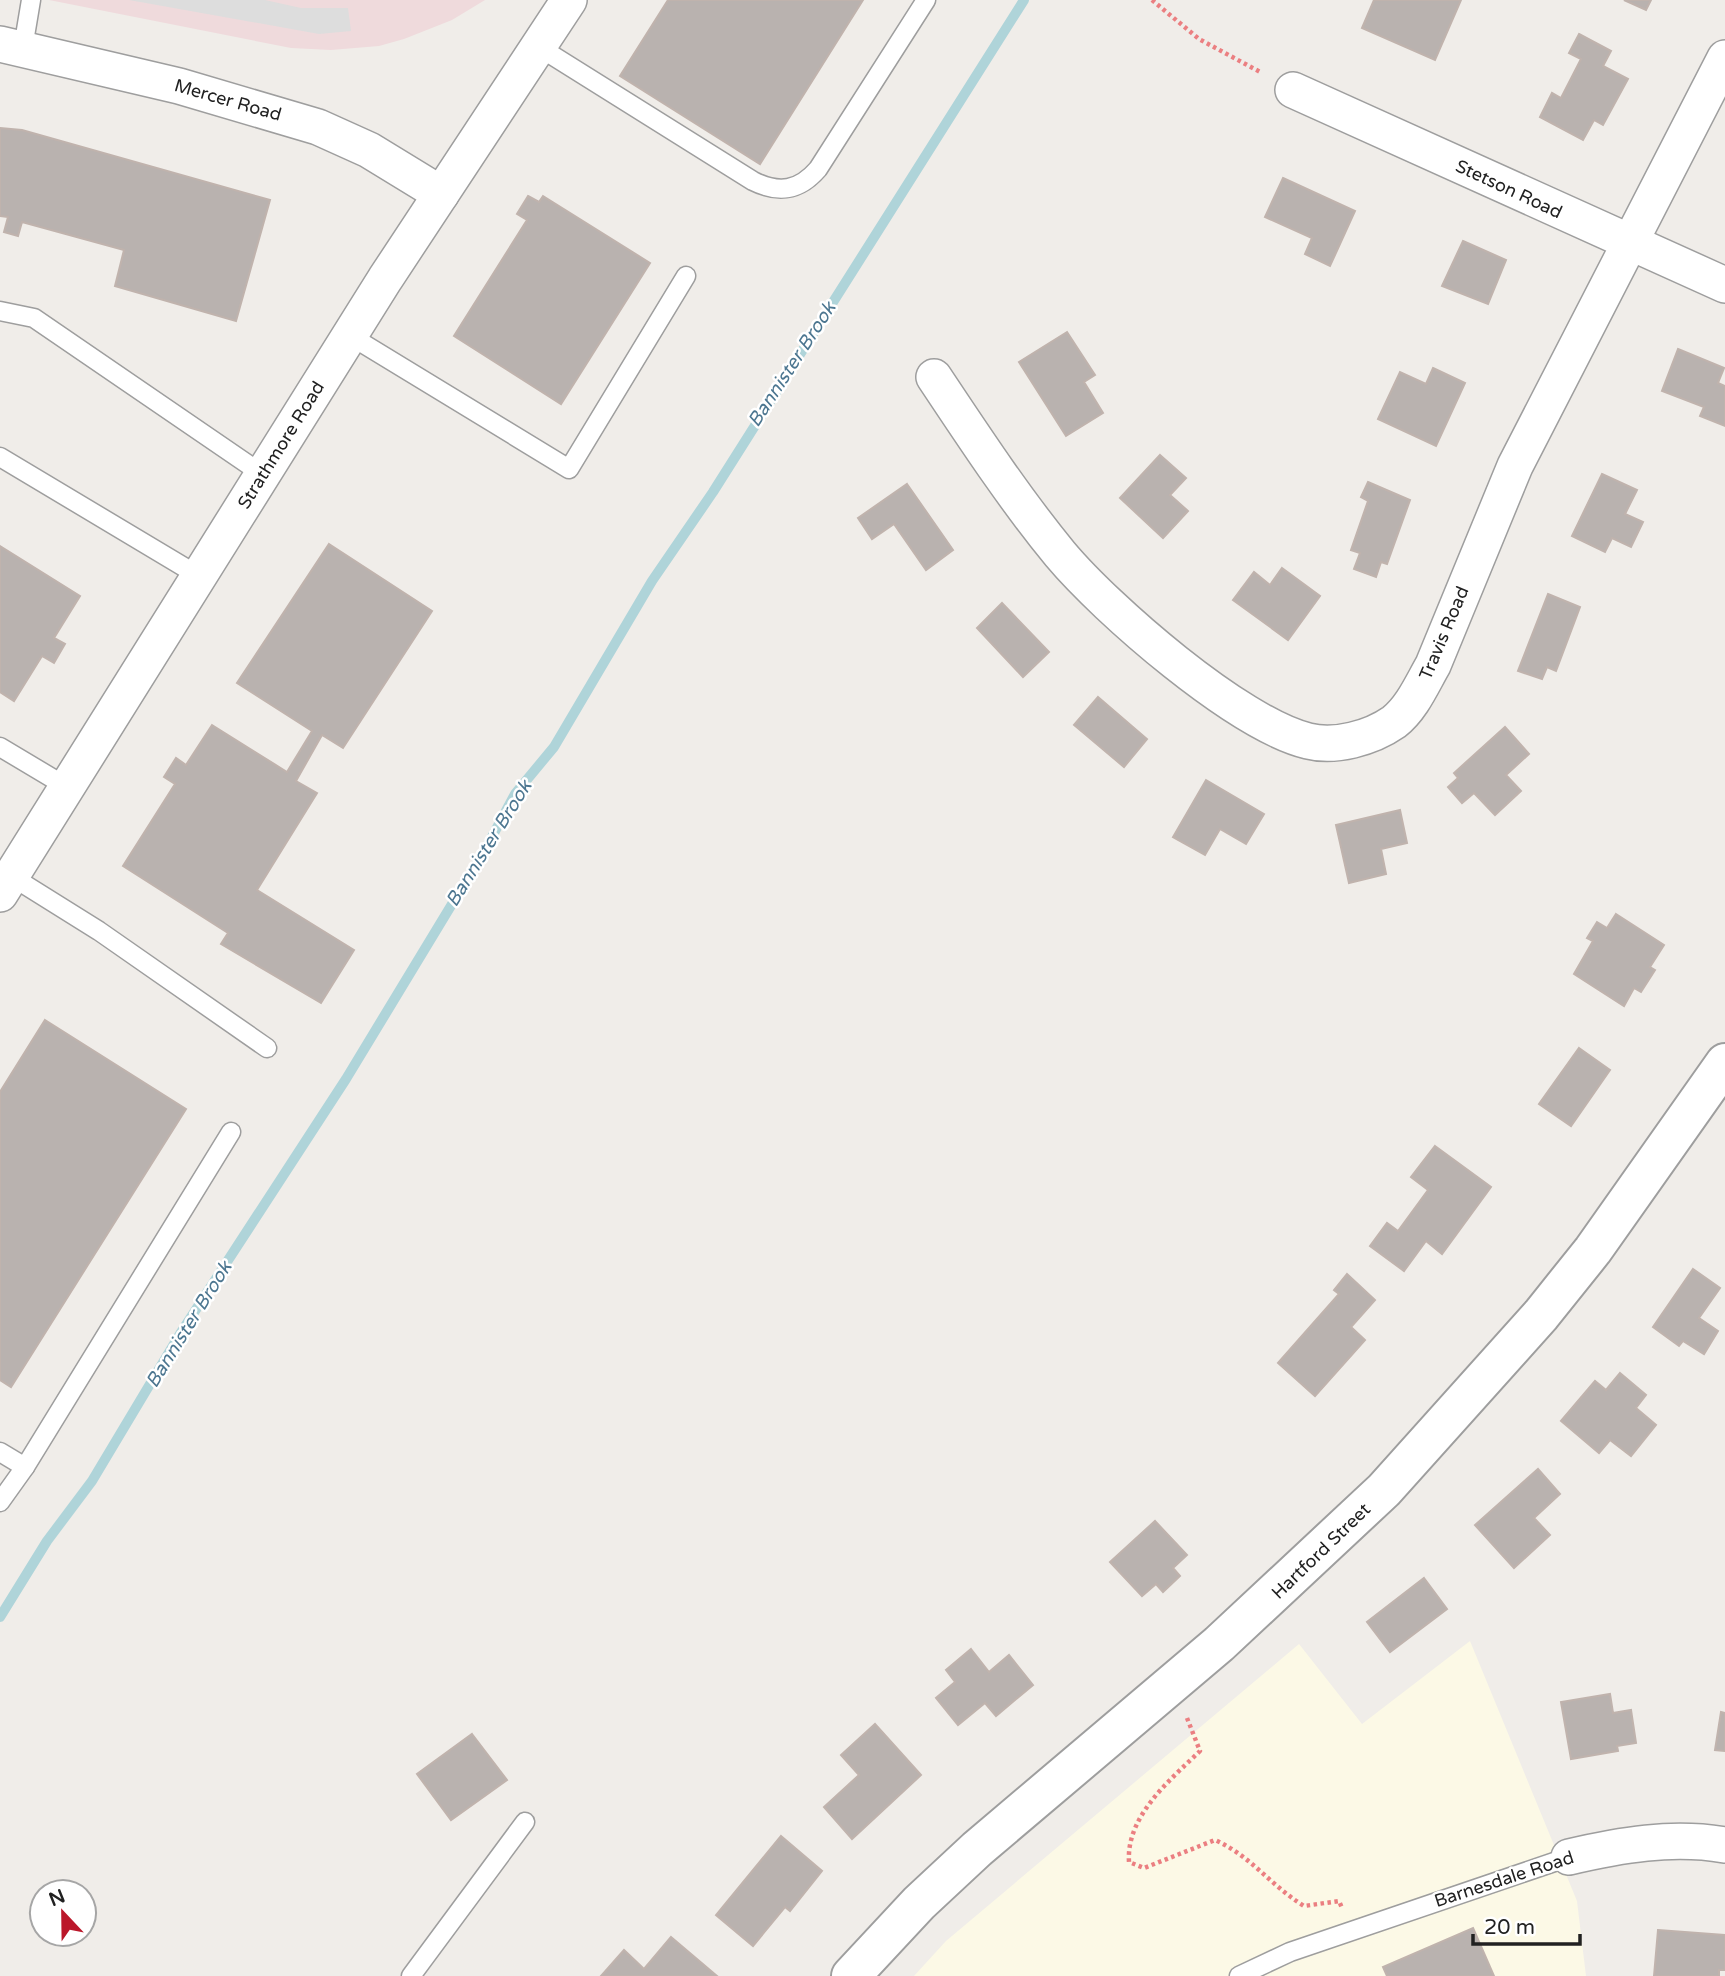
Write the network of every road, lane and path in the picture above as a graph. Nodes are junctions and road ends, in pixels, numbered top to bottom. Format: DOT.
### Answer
graph roads {
  1 [pos="32,0"];
  2 [pos="569,0"];
  3 [pos="926,0"];
  4 [pos="1152,0"];
  5 [pos="11,46"];
  6 [pos="539,47"];
  7 [pos="1725,58"];
  8 [pos="1293,90"];
  9 [pos="441,194"];
  10 [pos="1629,244"];
  11 [pos="687,276"];
  12 [pos="1725,285"];
  13 [pos="0,311"];
  14 [pos="349,335"];
  15 [pos="934,377"];
  16 [pos="0,457"];
  17 [pos="262,474"];
  18 [pos="199,576"];
  19 [pos="0,747"];
  20 [pos="67,787"];
  21 [pos="6,885"];
  22 [pos="267,1048"];
  23 [pos="1725,1063"];
  24 [pos="231,1132"];
  25 [pos="0,1452"];
  26 [pos="25,1467"];
  27 [pos="0,1502"];
  28 [pos="1166,1689"];
  29 [pos="525,1822"];
  30 [pos="1725,1845"];
  31 [pos="1569,1857"];
  32 [pos="1352,1930"];
  33 [pos="411,1976"];
  34 [pos="852,1976"];
  35 [pos="1240,1976"];
  1 -- 5 [label="lane"];
  2 -- 6 [label="street, Strathmore Road"];
  3 -- 6 [label="lane"];
  4 -- 8 [label="path"];
  5 -- 9 [label="street, Mercer Road"];
  6 -- 9 [label="street, Strathmore Road"];
  7 -- 10 [label="street, Travis Road"];
  8 -- 10 [label="street, Stetson Road"];
  9 -- 14 [label="street, Strathmore Road"];
  10 -- 12 [label="street, Stetson Road"];
  10 -- 15 [label="street, Travis Road"];
  11 -- 14 [label="lane"];
  13 -- 17 [label="lane"];
  14 -- 17 [label="street, Strathmore Road"];
  16 -- 18 [label="lane"];
  17 -- 18 [label="street, Strathmore Road"];
  18 -- 20 [label="street, Strathmore Road"];
  19 -- 20 [label="lane"];
  20 -- 21 [label="street, Strathmore Road"];
  21 -- 22 [label="lane"];
  23 -- 28 [label="street, Hartford Street"];
  24 -- 26 [label="lane"];
  25 -- 26 [label="lane"];
  26 -- 27 [label="lane"];
  28 -- 32 [label="path"];
  28 -- 34 [label="street, Hartford Street"];
  29 -- 33 [label="lane"];
  30 -- 31 [label="street, Barnesdale Road"];
  31 -- 32 [label="lane, Barnesdale Road"];
  32 -- 35 [label="lane, Barnesdale Road"];
}
